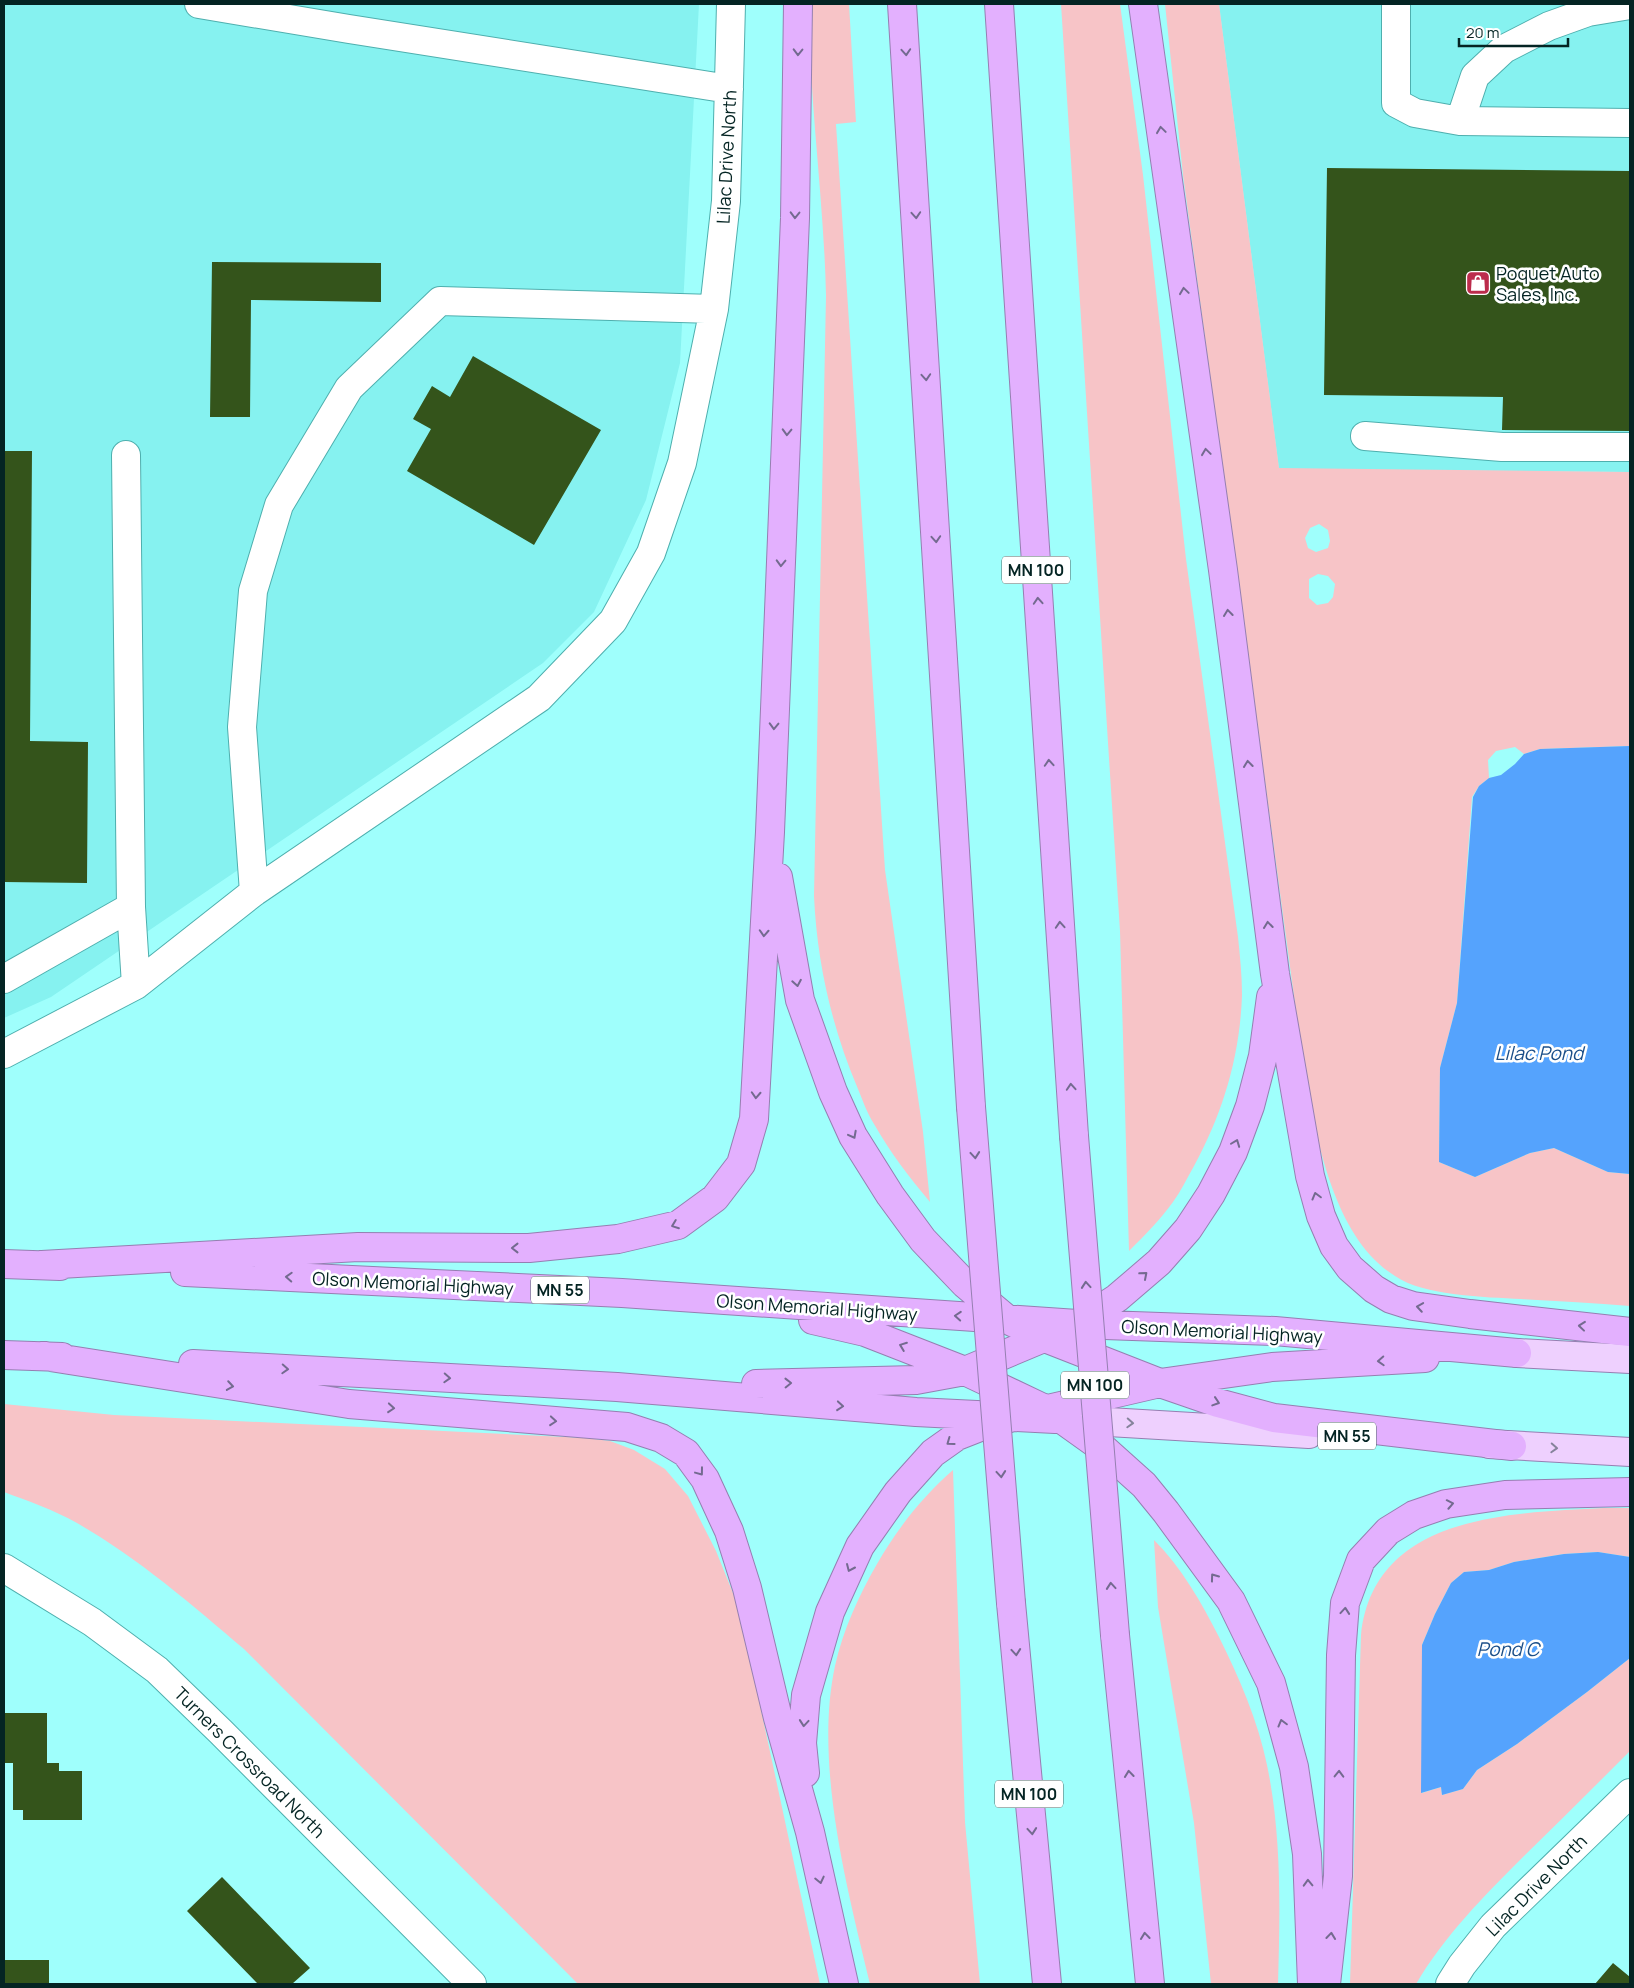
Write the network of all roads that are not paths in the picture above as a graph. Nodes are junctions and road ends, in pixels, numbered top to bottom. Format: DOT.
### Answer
graph roads {
  1 [pos="199,4"];
  2 [pos="732,4"];
  3 [pos="798,4"];
  4 [pos="902,4"];
  5 [pos="999,4"];
  6 [pos="1143,4"];
  7 [pos="1396,4"];
  8 [pos="1630,5"];
  9 [pos="729,89"];
  10 [pos="1460,121"];
  11 [pos="1630,123"];
  12 [pos="714,309"];
  13 [pos="1365,436"];
  14 [pos="1630,447"];
  15 [pos="126,455"];
  16 [pos="770,832"];
  17 [pos="254,892"];
  18 [pos="131,907"];
  19 [pos="1275,974"];
  20 [pos="4,979"];
  21 [pos="136,985"];
  22 [pos="4,1054"];
  23 [pos="4,1264"];
  24 [pos="42,1265"];
  25 [pos="622,1293"];
  26 [pos="1008,1320"];
  27 [pos="1077,1324"];
  28 [pos="1630,1332"];
  29 [pos="1045,1338"];
  30 [pos="1517,1353"];
  31 [pos="4,1355"];
  32 [pos="44,1356"];
  33 [pos="1630,1359"];
  34 [pos="966,1370"];
  35 [pos="1160,1383"];
  36 [pos="617,1387"];
  37 [pos="1054,1414"];
  38 [pos="1013,1417"];
  39 [pos="1512,1446"];
  40 [pos="1630,1452"];
  41 [pos="1630,1492"];
  42 [pos="4,1568"];
  43 [pos="1630,1793"];
  44 [pos="810,1832"];
  45 [pos="472,1984"];
  46 [pos="844,1984"];
  47 [pos="1047,1984"];
  48 [pos="1150,1984"];
  49 [pos="1312,1984"];
  50 [pos="1326,1984"];
  51 [pos="1450,1984"];
  1 -- 9 [label="street"];
  2 -- 9 [label="street, Lilac Drive North"];
  3 -- 16 [label="highway, one-way"];
  4 -- 47 [label="highway, MN 100, one-way, bridge"];
  48 -- 5 [label="highway, MN 100, one-way, bridge"];
  19 -- 6 [label="highway, one-way"];
  7 -- 10 [label="street"];
  8 -- 10 [label="street"];
  9 -- 12 [label="street, Lilac Drive North"];
  10 -- 11 [label="street"];
  12 -- 17 [label="street, Lilac Drive North"];
  12 -- 17 [label="street"];
  13 -- 14 [label="street"];
  15 -- 18 [label="street"];
  16 -- 24 [label="highway, one-way"];
  16 -- 26 [label="highway, one-way"];
  17 -- 21 [label="street, Lilac Drive North"];
  18 -- 20 [label="street"];
  18 -- 21 [label="street"];
  27 -- 19 [label="highway, one-way"];
  28 -- 19 [label="highway, one-way"];
  21 -- 22 [label="street, Lilac Drive North"];
  23 -- 24 [label="highway, Olson Memorial Highway / MN 55"];
  25 -- 24 [label="highway, Olson Memorial Highway / MN 55, one-way"];
  26 -- 25 [label="highway, Olson Memorial Highway / MN 55, one-way"];
  34 -- 25 [label="highway, one-way"];
  26 -- 27 [label="highway, Olson Memorial Highway / MN 55"];
  26 -- 29 [label="highway"];
  27 -- 29 [label="highway"];
  27 -- 30 [label="highway, Olson Memorial Highway / MN 55"];
  29 -- 34 [label="highway"];
  29 -- 35 [label="highway"];
  30 -- 33 [label="main road, Olson Memorial Highway / MN 55"];
  30 -- 35 [label="highway, one-way"];
  31 -- 32 [label="highway, MN 55"];
  32 -- 36 [label="highway, MN 55, one-way"];
  32 -- 44 [label="highway, one-way"];
  36 -- 34 [label="highway, one-way"];
  34 -- 37 [label="highway"];
  35 -- 37 [label="highway"];
  35 -- 39 [label="highway, one-way"];
  36 -- 38 [label="highway, MN 55, one-way"];
  37 -- 38 [label="highway, MN 55"];
  37 -- 39 [label="main road, MN 55, one-way"];
  49 -- 37 [label="highway, one-way"];
  38 -- 44 [label="highway, one-way"];
  39 -- 40 [label="main road, MN 55, one-way"];
  50 -- 41 [label="highway, one-way"];
  42 -- 45 [label="street, Turners Crossroad North"];
  43 -- 51 [label="street, Lilac Drive North"];
  44 -- 46 [label="highway, one-way"];
}
